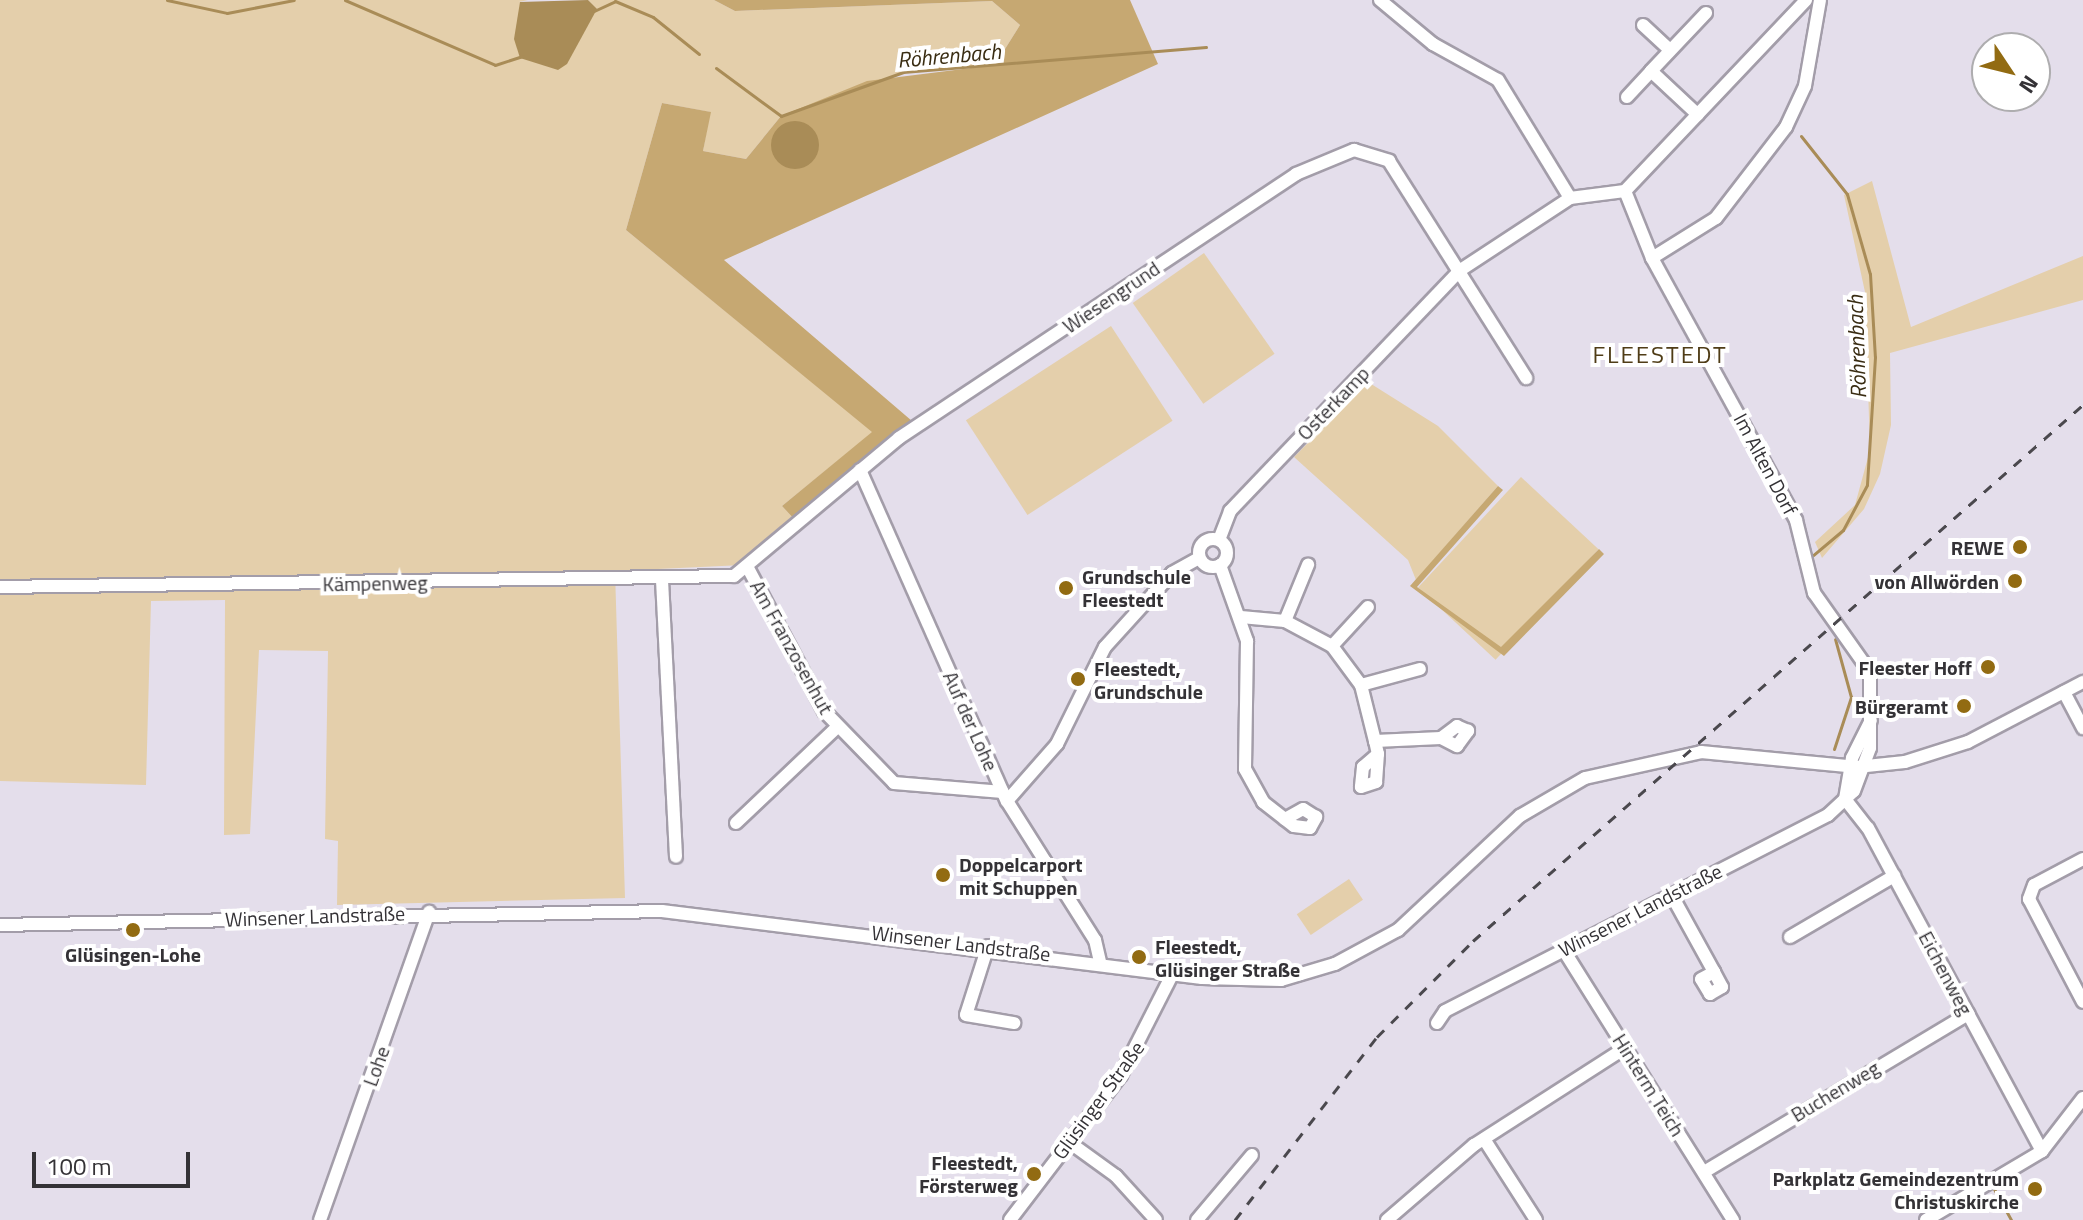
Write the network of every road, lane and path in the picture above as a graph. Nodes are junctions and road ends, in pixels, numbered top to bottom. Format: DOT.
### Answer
graph roads {
  1 [pos="1380,0"];
  2 [pos="1806,0"];
  3 [pos="1820,0"];
  4 [pos="1706,13"];
  5 [pos="1643,25"];
  6 [pos="1670,50"];
  7 [pos="1651,71"];
  8 [pos="1627,97"];
  9 [pos="1698,115"];
  10 [pos="1625,191"];
  11 [pos="1570,198"];
  12 [pos="1652,258"];
  13 [pos="1459,271"];
  14 [pos="1526,378"];
  15 [pos="860,470"];
  16 [pos="1219,540"];
  17 [pos="1199,558"];
  18 [pos="1220,565"];
  19 [pos="1308,565"];
  20 [pos="748,568"];
  21 [pos="662,580"];
  22 [pos="0,587"];
  23 [pos="1368,607"];
  24 [pos="1241,617"];
  25 [pos="1285,621"];
  26 [pos="1332,646"];
  27 [pos="1420,669"];
  28 [pos="2083,682"];
  29 [pos="1361,685"];
  30 [pos="2064,692"];
  31 [pos="837,727"];
  32 [pos="2083,728"];
  33 [pos="1441,738"];
  34 [pos="1857,767"];
  35 [pos="1005,797"];
  36 [pos="1845,799"];
  37 [pos="1285,819"];
  38 [pos="736,823"];
  39 [pos="676,857"];
  40 [pos="2083,859"];
  41 [pos="1894,876"];
  42 [pos="1671,894"];
  43 [pos="429,912"];
  44 [pos="0,925"];
  45 [pos="1790,937"];
  46 [pos="988,946"];
  47 [pos="1563,949"];
  48 [pos="1100,962"];
  49 [pos="1714,972"];
  50 [pos="1173,973"];
  51 [pos="2083,1002"];
  52 [pos="1968,1014"];
  53 [pos="1014,1023"];
  54 [pos="1437,1023"];
  55 [pos="1625,1048"];
  56 [pos="2083,1098"];
  57 [pos="1484,1139"];
  58 [pos="1069,1142"];
  59 [pos="2042,1151"];
  60 [pos="1252,1155"];
  61 [pos="1704,1172"];
  62 [pos="1933,1217"];
  63 [pos="320,1220"];
  64 [pos="1010,1220"];
  65 [pos="1156,1220"];
  66 [pos="1197,1220"];
  67 [pos="1387,1220"];
  68 [pos="1536,1220"];
  69 [pos="1733,1220"];
  1 -- 11 [label="street"];
  2 -- 9 [label="street"];
  3 -- 12 [label="street"];
  4 -- 6 [label="street"];
  5 -- 6 [label="street"];
  6 -- 7 [label="street"];
  7 -- 8 [label="street"];
  7 -- 9 [label="street"];
  9 -- 10 [label="street"];
  10 -- 11 [label="street, Osterkamp"];
  10 -- 12 [label="street, Im Alten Dorf"];
  11 -- 13 [label="street, Osterkamp"];
  12 -- 34 [label="street, Im Alten Dorf"];
  13 -- 14 [label="street"];
  13 -- 15 [label="street, Wiesengrund"];
  13 -- 16 [label="street, Osterkamp"];
  15 -- 20 [label="street, Wiesengrund"];
  15 -- 35 [label="street, Auf der Lohe"];
  16 -- 17 [label="street, Osterkamp"];
  16 -- 18 [label="street, Osterkamp"];
  17 -- 18 [label="street"];
  17 -- 35 [label="street, Osterkamp"];
  18 -- 24 [label="street"];
  19 -- 25 [label="street"];
  20 -- 21 [label="street, Kämpenweg"];
  20 -- 31 [label="street, Am Franzosenhut"];
  21 -- 22 [label="street, Kämpenweg"];
  21 -- 39 [label="street"];
  23 -- 26 [label="street"];
  24 -- 25 [label="street"];
  24 -- 37 [label="street"];
  25 -- 26 [label="street"];
  26 -- 29 [label="street"];
  27 -- 29 [label="street"];
  28 -- 30 [label="street, Winsener Landstraße"];
  29 -- 33 [label="street"];
  30 -- 32 [label="street"];
  30 -- 34 [label="street, Winsener Landstraße"];
  31 -- 35 [label="street, Am Franzosenhut"];
  31 -- 38 [label="street"];
  34 -- 36 [label="street, Winsener Landstraße"];
  34 -- 50 [label="street, Winsener Landstraße"];
  35 -- 48 [label="street, Auf der Lohe"];
  36 -- 41 [label="street, Eichenweg"];
  36 -- 42 [label="street, Winsener Landstraße"];
  40 -- 51 [label="street"];
  41 -- 45 [label="street"];
  41 -- 52 [label="street, Eichenweg"];
  42 -- 47 [label="street, Winsener Landstraße"];
  42 -- 49 [label="street"];
  43 -- 44 [label="street, Winsener Landstraße"];
  43 -- 46 [label="street, Winsener Landstraße"];
  43 -- 63 [label="street, Lohe"];
  46 -- 48 [label="street, Winsener Landstraße"];
  46 -- 53 [label="street"];
  47 -- 54 [label="street, Winsener Landstraße"];
  47 -- 55 [label="street, Hinterm Teich"];
  48 -- 50 [label="street, Winsener Landstraße"];
  50 -- 58 [label="street, Glüsinger Straße"];
  52 -- 59 [label="street, Eichenweg"];
  52 -- 61 [label="street, Buchenweg"];
  55 -- 57 [label="street"];
  55 -- 61 [label="street, Hinterm Teich"];
  56 -- 59 [label="street"];
  57 -- 67 [label="street"];
  57 -- 68 [label="street"];
  58 -- 64 [label="street, Glüsinger Straße"];
  58 -- 65 [label="street"];
  59 -- 62 [label="street"];
  60 -- 66 [label="street"];
  61 -- 69 [label="street, Hinterm Teich"];
}
